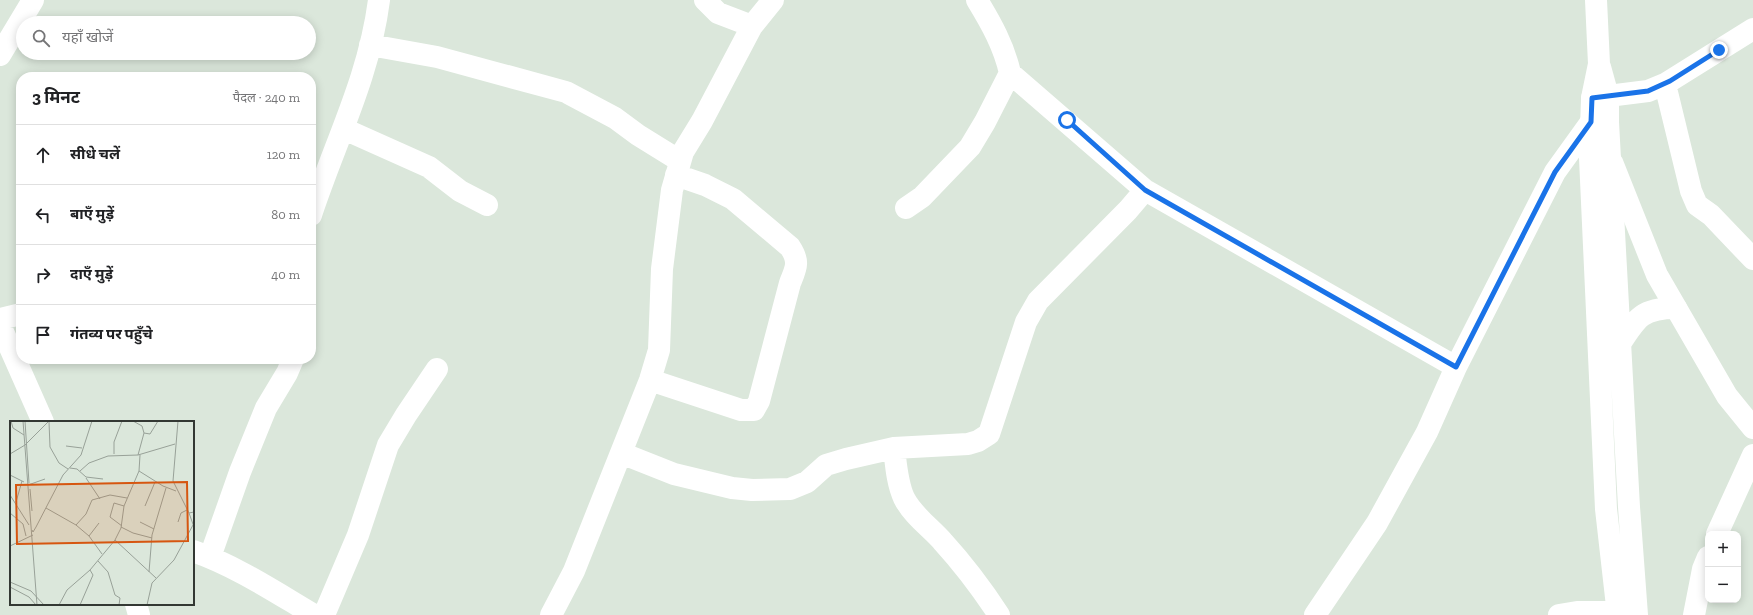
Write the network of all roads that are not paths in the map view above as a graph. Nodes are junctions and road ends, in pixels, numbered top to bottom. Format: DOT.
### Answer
graph roads {
  1 [pos="32,0"];
  2 [pos="379,0"];
  3 [pos="706,0"];
  4 [pos="773,0"];
  5 [pos="977,0"];
  6 [pos="1596,0"];
  7 [pos="23,16"];
  8 [pos="752,26"];
  9 [pos="16,28"];
  10 [pos="1753,29"];
  11 [pos="370,44"];
  12 [pos="0,55"];
  13 [pos="1010,72"];
  14 [pos="1665,84"];
  15 [pos="1600,97"];
  16 [pos="1591,122"];
  17 [pos="344,129"];
  18 [pos="1610,158"];
  19 [pos="678,168"];
  20 [pos="1145,190"];
  21 [pos="316,200"];
  22 [pos="487,206"];
  23 [pos="906,208"];
  24 [pos="1753,260"];
  25 [pos="1676,308"];
  26 [pos="16,315"];
  27 [pos="0,319"];
  28 [pos="0,325"];
  29 [pos="1620,344"];
  30 [pos="16,361"];
  31 [pos="17,364"];
  32 [pos="291,364"];
  33 [pos="1456,367"];
  34 [pos="437,368"];
  35 [pos="650,380"];
  36 [pos="43,421"];
  37 [pos="1753,428"];
  38 [pos="894,448"];
  39 [pos="621,453"];
  40 [pos="1753,455"];
  41 [pos="1718,531"];
  42 [pos="202,554"];
  43 [pos="1705,564"];
  44 [pos="136,605"];
  45 [pos="1628,614"];
  46 [pos="139,615"];
  47 [pos="314,615"];
  48 [pos="324,615"];
  49 [pos="551,615"];
  50 [pos="999,615"];
  51 [pos="1315,615"];
  52 [pos="1559,615"];
  53 [pos="1694,615"];
  1 -- 7 [label="street"];
  2 -- 11 [label="street"];
  3 -- 8 [label="street"];
  4 -- 8 [label="street"];
  5 -- 13 [label="street"];
  6 -- 15 [label="street"];
  8 -- 19 [label="street"];
  9 -- 12 [label="street"];
  10 -- 14 [label="street"];
  11 -- 17 [label="street"];
  11 -- 19 [label="street"];
  13 -- 20 [label="street"];
  13 -- 23 [label="street"];
  14 -- 15 [label="street"];
  14 -- 24 [label="street"];
  15 -- 16 [label="street"];
  15 -- 18 [label="street"];
  16 -- 18 [label="street"];
  16 -- 33 [label="street"];
  16 -- 45 [label="street"];
  17 -- 21 [label="street"];
  17 -- 22 [label="street"];
  18 -- 25 [label="street"];
  18 -- 29 [label="street"];
  19 -- 35 [label="street"];
  19 -- 35 [label="street"];
  20 -- 33 [label="street"];
  20 -- 38 [label="street"];
  25 -- 29 [label="street"];
  25 -- 37 [label="street"];
  26 -- 27 [label="street"];
  28 -- 30 [label="street"];
  29 -- 45 [label="street"];
  31 -- 36 [label="street"];
  32 -- 42 [label="street"];
  33 -- 51 [label="street"];
  34 -- 48 [label="street"];
  35 -- 39 [label="street"];
  38 -- 39 [label="street"];
  38 -- 50 [label="street"];
  39 -- 49 [label="street"];
  40 -- 41 [label="street"];
  42 -- 47 [label="street"];
  43 -- 53 [label="street"];
  44 -- 46 [label="street"];
  45 -- 52 [label="street"];
}
